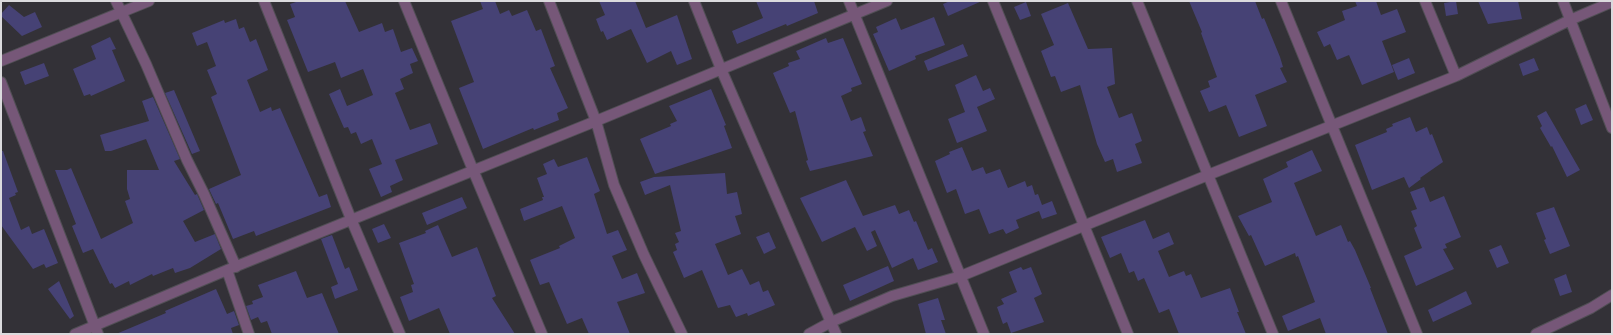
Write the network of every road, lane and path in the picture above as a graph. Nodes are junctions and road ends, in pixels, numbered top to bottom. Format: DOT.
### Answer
graph roads {
  1 [pos="116,1"];
  2 [pos="149,1"];
  3 [pos="264,1"];
  4 [pos="404,1"];
  5 [pos="549,1"];
  6 [pos="694,1"];
  7 [pos="849,1"];
  8 [pos="887,1"];
  9 [pos="993,1"];
  10 [pos="1137,1"];
  11 [pos="1281,1"];
  12 [pos="1425,1"];
  13 [pos="1563,1"];
  14 [pos="1612,2"];
  15 [pos="120,13"];
  16 [pos="854,14"];
  17 [pos="1570,20"];
  18 [pos="1,61"];
  19 [pos="721,69"];
  20 [pos="1456,76"];
  21 [pos="1,82"];
  22 [pos="596,121"];
  23 [pos="1332,126"];
  24 [pos="1612,128"];
  25 [pos="473,170"];
  26 [pos="1208,175"];
  27 [pos="351,219"];
  28 [pos="1084,226"];
  29 [pos="232,268"];
  30 [pos="961,276"];
  31 [pos="1612,295"];
  32 [pos="831,322"];
  33 [pos="96,330"];
  34 [pos="74,334"];
  35 [pos="249,334"];
  36 [pos="400,334"];
  37 [pos="542,334"];
  38 [pos="682,334"];
  39 [pos="809,334"];
  40 [pos="836,334"];
  41 [pos="984,334"];
  42 [pos="1128,334"];
  43 [pos="1273,334"];
  44 [pos="1417,334"];
  45 [pos="1536,334"];
  1 -- 15 [label="street"];
  2 -- 15 [label="street"];
  3 -- 27 [label="street"];
  4 -- 25 [label="street"];
  5 -- 22 [label="street"];
  6 -- 19 [label="street"];
  7 -- 16 [label="street"];
  8 -- 16 [label="street"];
  9 -- 28 [label="street"];
  10 -- 26 [label="street"];
  11 -- 23 [label="street"];
  12 -- 20 [label="street"];
  13 -- 17 [label="street"];
  14 -- 17 [label="street"];
  15 -- 18 [label="street"];
  15 -- 29 [label="street"];
  16 -- 19 [label="street"];
  16 -- 30 [label="street"];
  17 -- 20 [label="street"];
  17 -- 24 [label="street"];
  19 -- 22 [label="street"];
  19 -- 32 [label="street"];
  20 -- 23 [label="street"];
  21 -- 33 [label="street"];
  22 -- 25 [label="street"];
  22 -- 38 [label="street"];
  23 -- 26 [label="street"];
  23 -- 44 [label="street"];
  25 -- 27 [label="street"];
  25 -- 37 [label="street"];
  26 -- 28 [label="street"];
  26 -- 43 [label="street"];
  27 -- 29 [label="street"];
  27 -- 36 [label="street"];
  28 -- 30 [label="street"];
  28 -- 42 [label="street"];
  29 -- 33 [label="street"];
  29 -- 35 [label="street"];
  30 -- 32 [label="street"];
  30 -- 41 [label="street"];
  31 -- 45 [label="street"];
  32 -- 39 [label="street"];
  32 -- 40 [label="street"];
  33 -- 34 [label="street"];
}
